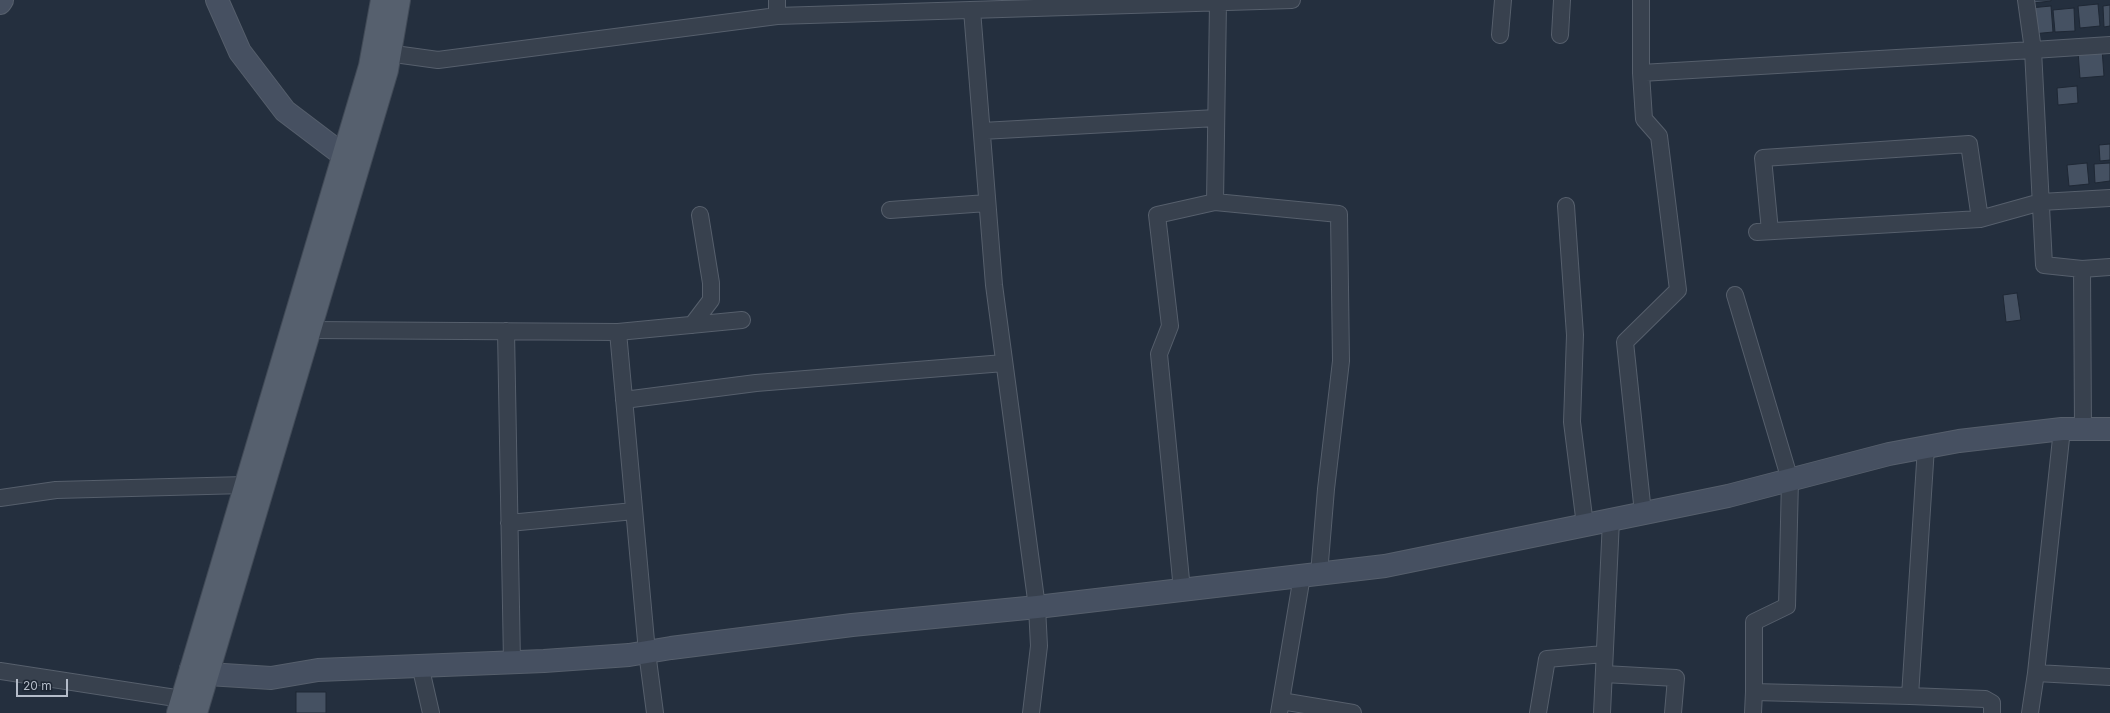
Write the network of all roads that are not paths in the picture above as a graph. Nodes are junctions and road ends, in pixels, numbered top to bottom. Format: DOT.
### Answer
graph roads {
  1 [pos="2,0"];
  2 [pos="217,0"];
  3 [pos="382,0"];
  4 [pos="399,0"];
  5 [pos="778,0"];
  6 [pos="1292,0"];
  7 [pos="1503,0"];
  8 [pos="1562,0"];
  9 [pos="1641,0"];
  10 [pos="2026,0"];
  11 [pos="1247,1"];
  12 [pos="1218,2"];
  13 [pos="0,3"];
  14 [pos="1082,3"];
  15 [pos="972,10"];
  16 [pos="777,16"];
  17 [pos="1500,35"];
  18 [pos="1560,35"];
  19 [pos="2110,44"];
  20 [pos="2033,50"];
  21 [pos="381,52"];
  22 [pos="1641,73"];
  23 [pos="1216,118"];
  24 [pos="982,131"];
  25 [pos="351,158"];
  26 [pos="2110,198"];
  27 [pos="1215,202"];
  28 [pos="2041,202"];
  29 [pos="987,204"];
  30 [pos="1566,206"];
  31 [pos="890,210"];
  32 [pos="700,215"];
  33 [pos="1980,219"];
  34 [pos="2110,267"];
  35 [pos="2082,269"];
  36 [pos="1735,296"];
  37 [pos="742,320"];
  38 [pos="692,325"];
  39 [pos="309,330"];
  40 [pos="506,331"];
  41 [pos="618,332"];
  42 [pos="1004,363"];
  43 [pos="624,400"];
  44 [pos="2110,428"];
  45 [pos="2072,429"];
  46 [pos="1926,447"];
  47 [pos="1790,480"];
  48 [pos="245,485"];
  49 [pos="0,498"];
  50 [pos="634,511"];
  51 [pos="1643,513"];
  52 [pos="1611,520"];
  53 [pos="509,523"];
  54 [pos="1585,525"];
  55 [pos="1310,575"];
  56 [pos="1182,590"];
  57 [pos="1037,607"];
  58 [pos="647,652"];
  59 [pos="1604,654"];
  60 [pos="512,662"];
  61 [pos="420,665"];
  62 [pos="0,671"];
  63 [pos="200,671"];
  64 [pos="2036,673"];
  65 [pos="1604,674"];
  66 [pos="2110,677"];
  67 [pos="1754,692"];
  68 [pos="1910,696"];
  69 [pos="1280,707"];
  70 [pos="186,708"];
  71 [pos="431,713"];
  72 [pos="655,713"];
  73 [pos="1031,713"];
  74 [pos="1353,713"];
  75 [pos="1538,713"];
  76 [pos="1602,713"];
  77 [pos="1672,713"];
  78 [pos="1753,713"];
  79 [pos="1992,713"];
  80 [pos="2030,713"];
  1 -- 13 [label="street"];
  2 -- 25 [label="street"];
  3 -- 21 [label="main road"];
  4 -- 21 [label="main road"];
  5 -- 16 [label="street"];
  6 -- 11 [label="street"];
  7 -- 17 [label="street"];
  8 -- 18 [label="street"];
  9 -- 22 [label="street"];
  10 -- 20 [label="street"];
  11 -- 12 [label="street"];
  12 -- 14 [label="street"];
  12 -- 23 [label="street"];
  14 -- 15 [label="street"];
  15 -- 16 [label="street"];
  15 -- 24 [label="street"];
  16 -- 21 [label="street"];
  19 -- 20 [label="street"];
  20 -- 22 [label="street"];
  20 -- 28 [label="street"];
  21 -- 25 [label="main road"];
  22 -- 51 [label="street"];
  23 -- 24 [label="street"];
  23 -- 27 [label="street"];
  24 -- 29 [label="street"];
  25 -- 39 [label="main road"];
  25 -- 48 [label="main road"];
  26 -- 28 [label="street"];
  27 -- 55 [label="street"];
  27 -- 56 [label="street"];
  28 -- 33 [label="street"];
  28 -- 35 [label="street"];
  29 -- 31 [label="street"];
  29 -- 42 [label="street"];
  30 -- 54 [label="street"];
  32 -- 38 [label="street"];
  33 -- 33 [label="street"];
  34 -- 35 [label="street"];
  35 -- 45 [label="street"];
  36 -- 47 [label="street"];
  37 -- 38 [label="street"];
  38 -- 41 [label="street"];
  39 -- 40 [label="street"];
  39 -- 63 [label="main road"];
  40 -- 41 [label="street"];
  40 -- 53 [label="street"];
  41 -- 43 [label="street"];
  42 -- 43 [label="street"];
  42 -- 57 [label="street"];
  43 -- 50 [label="street"];
  44 -- 45 [label="street"];
  45 -- 46 [label="street"];
  45 -- 64 [label="street"];
  46 -- 47 [label="street"];
  46 -- 68 [label="street"];
  47 -- 51 [label="street"];
  47 -- 67 [label="street"];
  48 -- 49 [label="street"];
  48 -- 63 [label="main road"];
  50 -- 53 [label="street"];
  50 -- 58 [label="street"];
  51 -- 52 [label="street"];
  52 -- 54 [label="street"];
  52 -- 59 [label="street"];
  53 -- 60 [label="street"];
  54 -- 55 [label="street"];
  55 -- 56 [label="street"];
  55 -- 69 [label="street"];
  56 -- 57 [label="street"];
  57 -- 58 [label="street"];
  57 -- 73 [label="street"];
  58 -- 60 [label="street"];
  58 -- 72 [label="street"];
  59 -- 65 [label="street"];
  59 -- 75 [label="street"];
  60 -- 61 [label="street"];
  61 -- 63 [label="street"];
  61 -- 71 [label="street"];
  62 -- 70 [label="street"];
  63 -- 70 [label="main road"];
  64 -- 66 [label="street"];
  64 -- 80 [label="street"];
  65 -- 76 [label="street"];
  65 -- 77 [label="street"];
  67 -- 68 [label="street"];
  67 -- 78 [label="street"];
  68 -- 79 [label="street"];
  69 -- 74 [label="street"];
}
